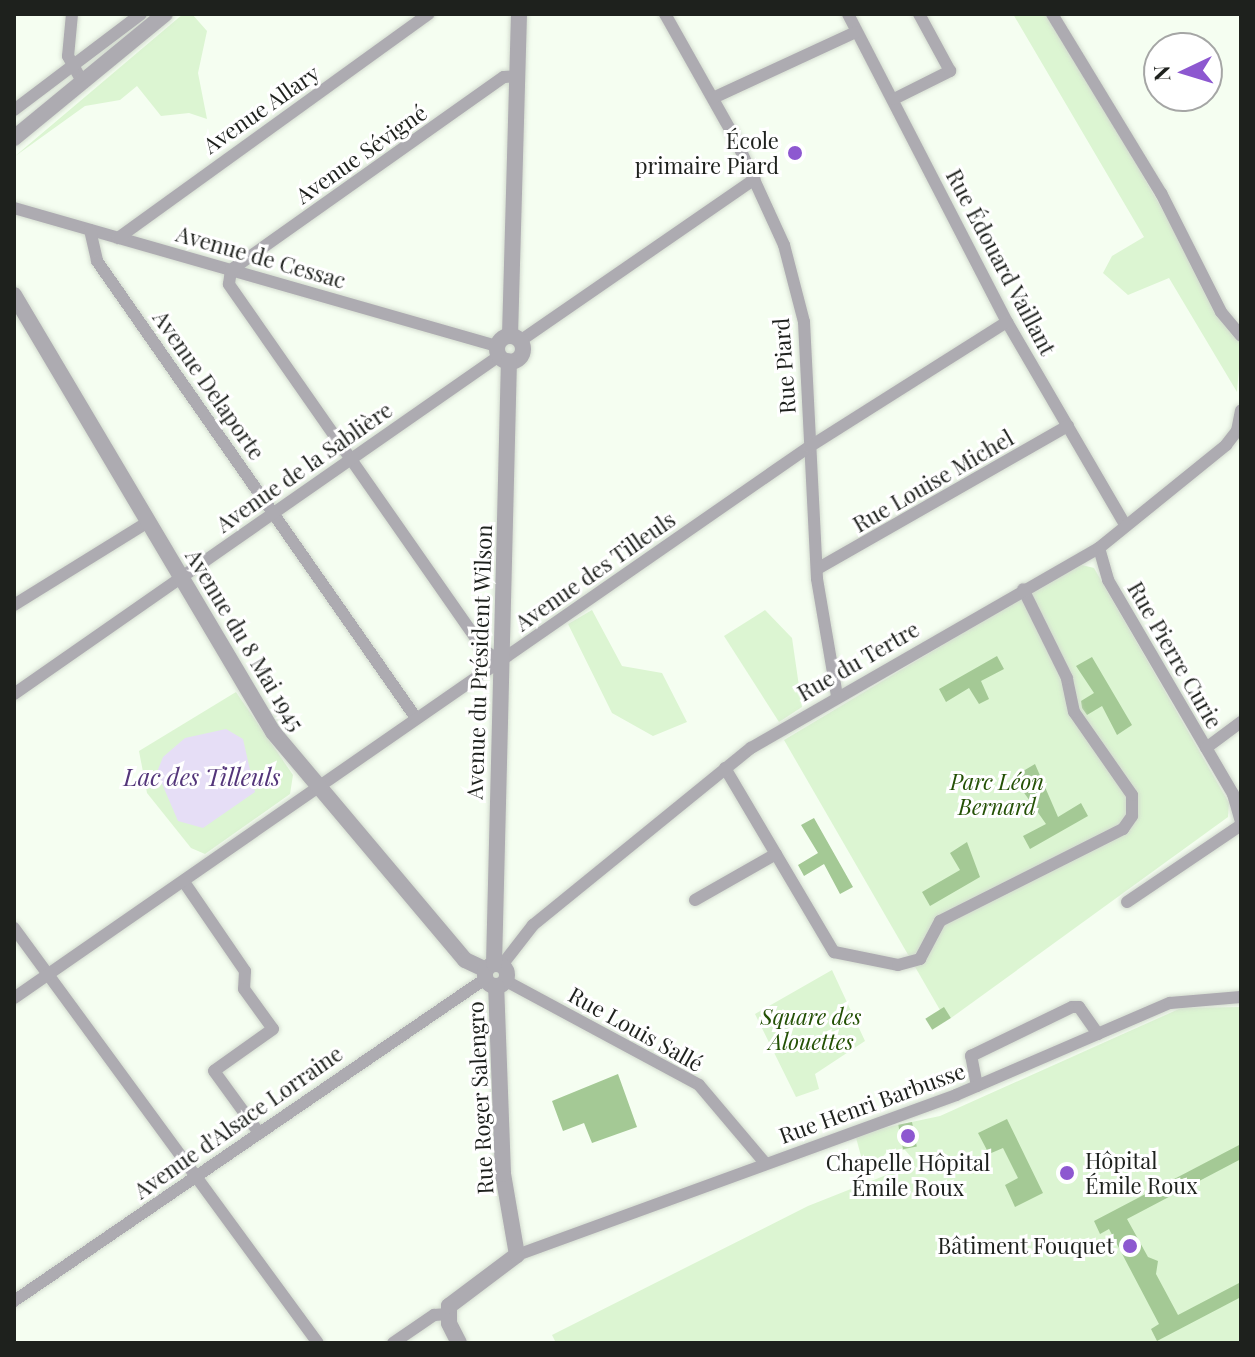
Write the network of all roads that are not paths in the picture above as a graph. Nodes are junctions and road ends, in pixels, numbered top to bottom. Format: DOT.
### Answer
graph roads {
  1 [pos="72,14"];
  2 [pos="141,14"];
  3 [pos="165,14"];
  4 [pos="429,14"];
  5 [pos="519,14"];
  6 [pos="848,14"];
  7 [pos="919,14"];
  8 [pos="1052,14"];
  9 [pos="671,16"];
  10 [pos="856,32"];
  11 [pos="70,67"];
  12 [pos="517,76"];
  13 [pos="82,81"];
  14 [pos="713,98"];
  15 [pos="894,99"];
  16 [pos="14,110"];
  17 [pos="16,136"];
  18 [pos="755,179"];
  19 [pos="14,208"];
  20 [pos="90,230"];
  21 [pos="118,238"];
  22 [pos="231,270"];
  23 [pos="14,295"];
  24 [pos="1007,322"];
  25 [pos="1241,336"];
  26 [pos="507,348"];
  27 [pos="1241,410"];
  28 [pos="1068,426"];
  29 [pos="1239,432"];
  30 [pos="809,447"];
  31 [pos="349,459"];
  32 [pos="274,512"];
  33 [pos="148,522"];
  34 [pos="1125,525"];
  35 [pos="1099,548"];
  36 [pos="817,569"];
  37 [pos="181,577"];
  38 [pos="1023,589"];
  39 [pos="14,605"];
  40 [pos="501,662"];
  41 [pos="14,694"];
  42 [pos="837,696"];
  43 [pos="416,718"];
  44 [pos="1241,722"];
  45 [pos="1206,748"];
  46 [pos="725,768"];
  47 [pos="317,788"];
  48 [pos="1241,824"];
  49 [pos="776,854"];
  50 [pos="184,882"];
  51 [pos="695,900"];
  52 [pos="1127,902"];
  53 [pos="14,928"];
  54 [pos="48,973"];
  55 [pos="495,974"];
  56 [pos="1241,997"];
  57 [pos="14,998"];
  58 [pos="273,1029"];
  59 [pos="1098,1034"];
  60 [pos="281,1041"];
  61 [pos="206,1059"];
  62 [pos="214,1071"];
  63 [pos="977,1086"];
  64 [pos="259,1133"];
  65 [pos="765,1163"];
  66 [pos="195,1176"];
  67 [pos="517,1255"];
  68 [pos="14,1301"];
  69 [pos="448,1314"];
  70 [pos="318,1343"];
  71 [pos="393,1343"];
  72 [pos="459,1343"];
  1 -- 11 [label="street"];
  2 -- 11 [label="street"];
  3 -- 13 [label="street"];
  4 -- 21 [label="street, Avenue Allary"];
  5 -- 12 [label="street, Avenue du Président Wilson"];
  6 -- 10 [label="street, Rue Édouard Vaillant"];
  7 -- 15 [label="street"];
  8 -- 25 [label="street"];
  9 -- 14 [label="street, Rue Piard"];
  10 -- 14 [label="street"];
  10 -- 15 [label="street, Rue Édouard Vaillant"];
  11 -- 13 [label="street"];
  11 -- 16 [label="street"];
  12 -- 22 [label="street, Avenue Sévigné"];
  12 -- 26 [label="street, Avenue du Président Wilson"];
  13 -- 17 [label="street"];
  14 -- 18 [label="street, Rue Piard"];
  15 -- 24 [label="street, Rue Édouard Vaillant"];
  18 -- 26 [label="street, Avenue de la Sablière"];
  18 -- 30 [label="street, Rue Piard"];
  19 -- 20 [label="street, Avenue de Cessac"];
  20 -- 21 [label="street, Avenue de Cessac"];
  20 -- 32 [label="street, Avenue Delaporte"];
  21 -- 22 [label="street, Avenue de Cessac"];
  22 -- 26 [label="street, Avenue de Cessac"];
  22 -- 31 [label="street"];
  23 -- 33 [label="street, Avenue du 8 Mai 1945"];
  24 -- 28 [label="street, Rue Édouard Vaillant"];
  24 -- 30 [label="street, Avenue des Tilleuls"];
  26 -- 31 [label="street, Avenue de la Sablière"];
  26 -- 40 [label="street, Avenue du Président Wilson"];
  27 -- 29 [label="street, Rue du Tertre"];
  28 -- 34 [label="street, Rue Édouard Vaillant"];
  28 -- 36 [label="street, Rue Louise Michel"];
  29 -- 34 [label="street, Rue du Tertre"];
  30 -- 36 [label="street, Rue Piard"];
  30 -- 40 [label="street, Avenue des Tilleuls"];
  31 -- 32 [label="street, Avenue de la Sablière"];
  31 -- 40 [label="street"];
  32 -- 37 [label="street, Avenue de la Sablière"];
  32 -- 43 [label="street, Avenue Delaporte"];
  33 -- 37 [label="street, Avenue du 8 Mai 1945"];
  33 -- 39 [label="street"];
  34 -- 35 [label="street, Rue du Tertre"];
  35 -- 38 [label="street, Rue du Tertre"];
  35 -- 45 [label="street, Rue Pierre Curie"];
  36 -- 42 [label="street, Rue Piard"];
  37 -- 41 [label="street, Avenue de la Sablière"];
  37 -- 47 [label="street, Avenue du 8 Mai 1945"];
  38 -- 42 [label="street, Rue du Tertre"];
  38 -- 49 [label="street"];
  40 -- 43 [label="street, Avenue des Tilleuls"];
  40 -- 55 [label="street, Avenue du Président Wilson"];
  42 -- 46 [label="street, Rue du Tertre"];
  43 -- 47 [label="street, Avenue des Tilleuls"];
  44 -- 45 [label="street"];
  45 -- 48 [label="street, Rue Pierre Curie"];
  46 -- 49 [label="street"];
  46 -- 55 [label="street, Rue du Tertre"];
  47 -- 50 [label="street, Avenue des Tilleuls"];
  47 -- 55 [label="street, Avenue du 8 Mai 1945"];
  48 -- 52 [label="street"];
  49 -- 51 [label="street"];
  50 -- 54 [label="street, Avenue des Tilleuls"];
  50 -- 58 [label="street"];
  53 -- 54 [label="street"];
  54 -- 57 [label="street, Avenue des Tilleuls"];
  54 -- 66 [label="street"];
  55 -- 64 [label="street, Avenue d'Alsace Lorraine"];
  55 -- 65 [label="street, Rue Louis Sallé"];
  55 -- 67 [label="street, Rue Roger Salengro"];
  56 -- 59 [label="street, Rue Henri Barbusse"];
  58 -- 60 [label="street"];
  58 -- 62 [label="street"];
  59 -- 63 [label="street, Rue Henri Barbusse"];
  59 -- 63 [label="street"];
  61 -- 62 [label="street"];
  62 -- 64 [label="street"];
  63 -- 65 [label="street, Rue Henri Barbusse"];
  64 -- 66 [label="street, Avenue d'Alsace Lorraine"];
  65 -- 67 [label="street, Rue Henri Barbusse"];
  66 -- 68 [label="street, Avenue d'Alsace Lorraine"];
  66 -- 70 [label="street"];
  67 -- 69 [label="street"];
  69 -- 71 [label="street"];
  69 -- 72 [label="street"];
}
